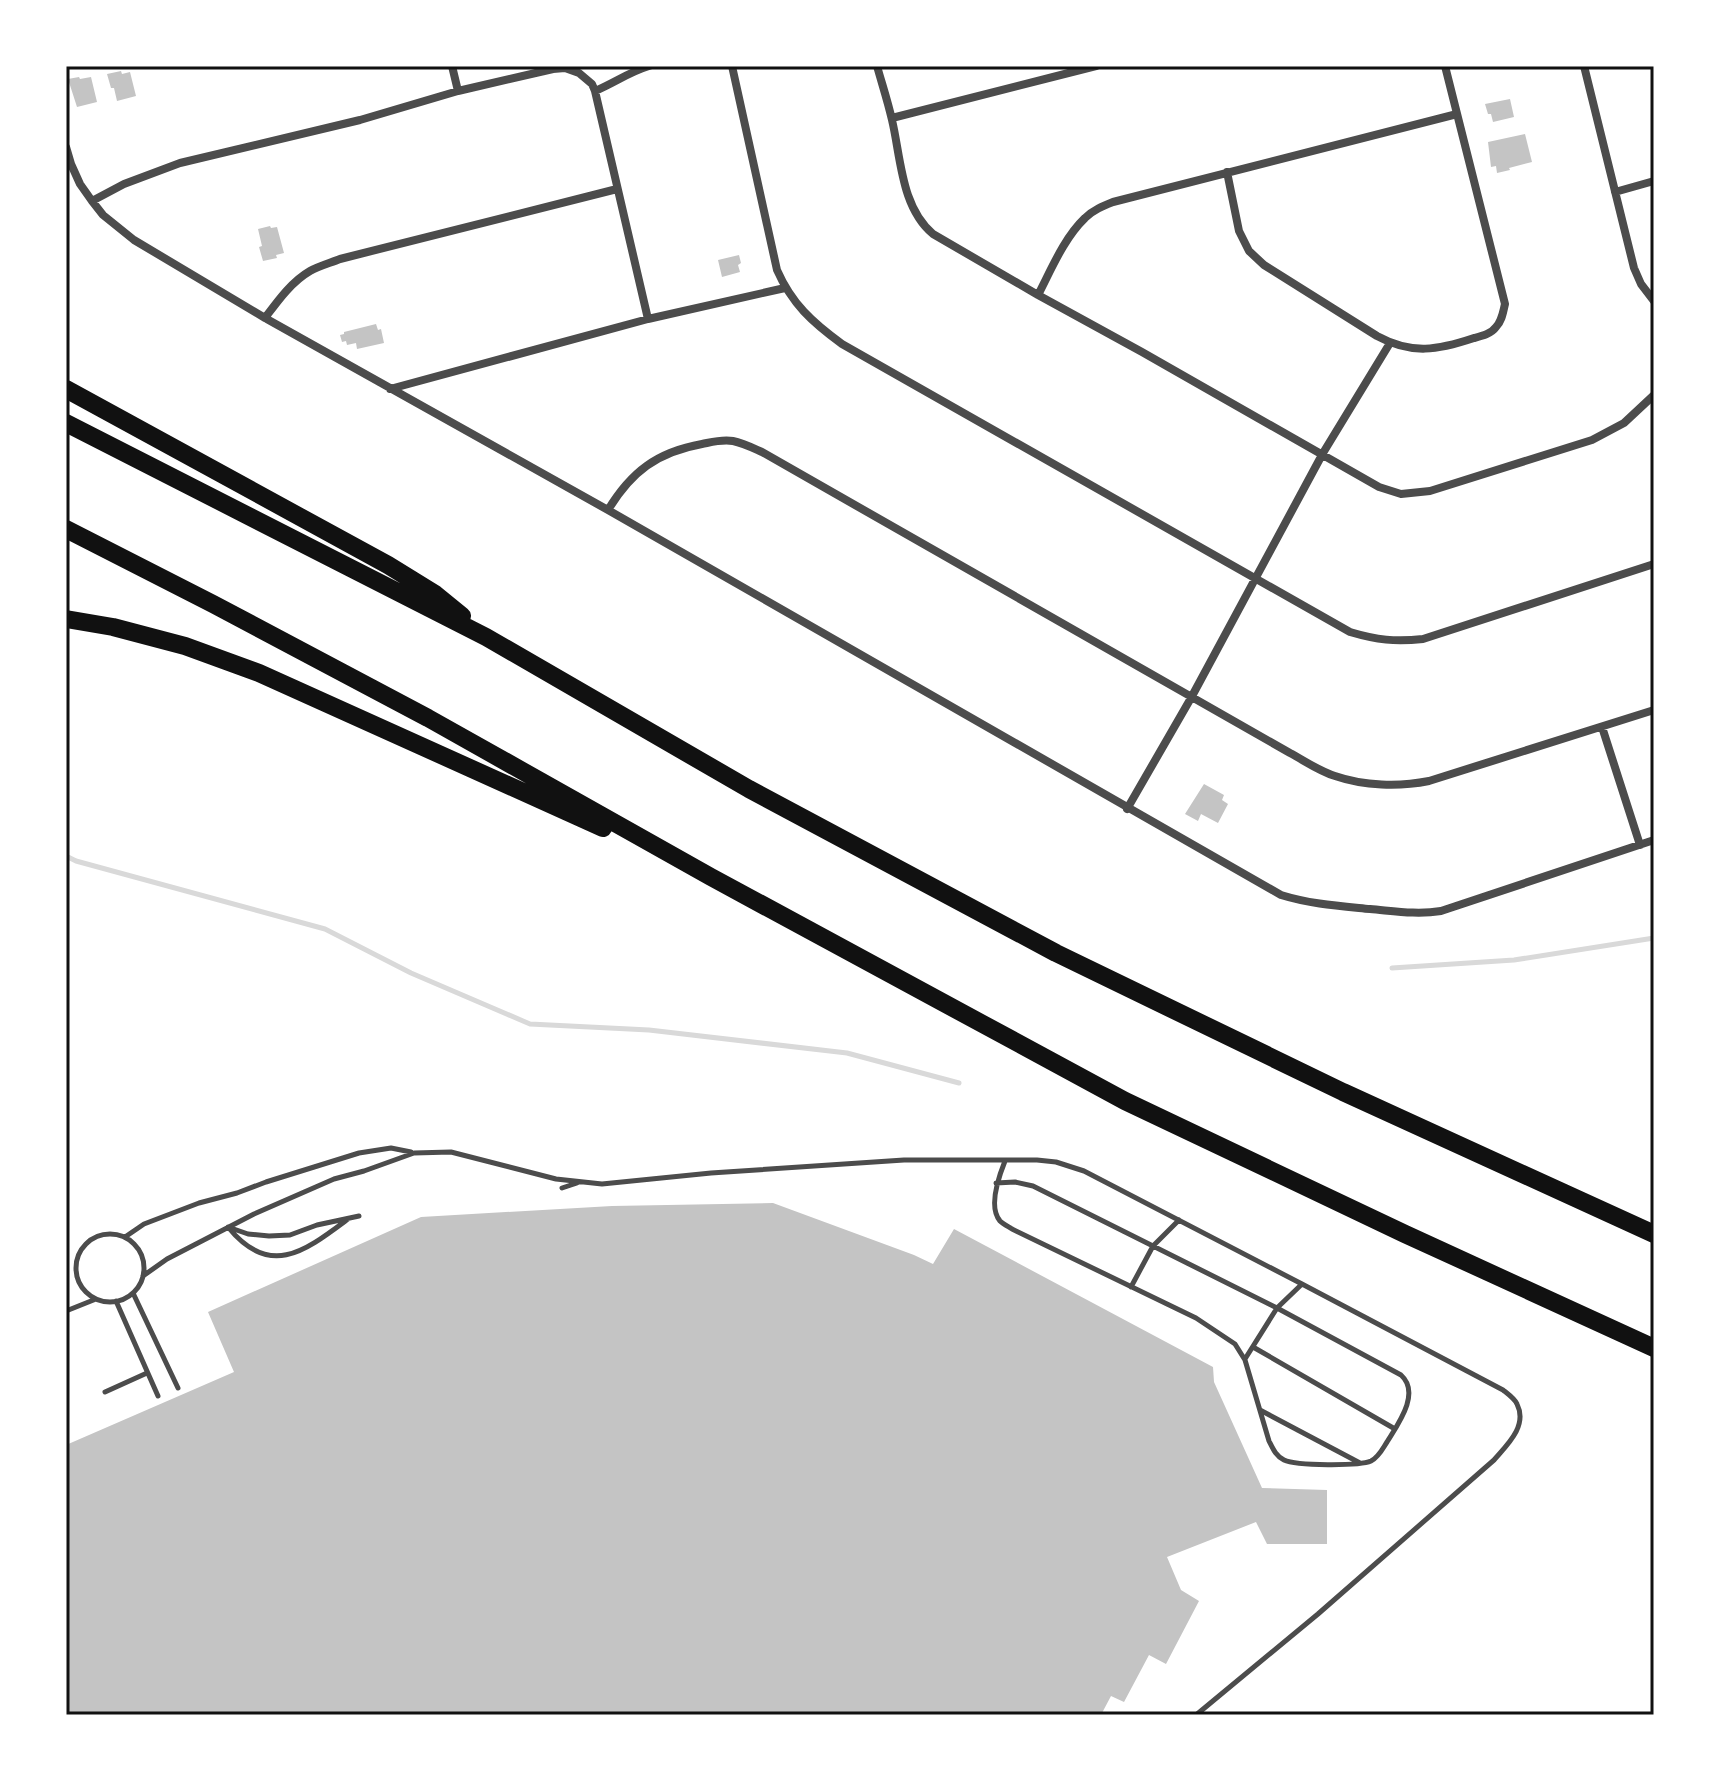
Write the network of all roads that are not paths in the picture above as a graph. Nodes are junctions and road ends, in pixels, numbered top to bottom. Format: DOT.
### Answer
graph roads {
  1 [pos="452,66"];
  2 [pos="649,66"];
  3 [pos="732,66"];
  4 [pos="877,66"];
  5 [pos="1096,66"];
  6 [pos="1445,66"];
  7 [pos="1584,66"];
  8 [pos="458,91"];
  9 [pos="595,91"];
  10 [pos="1457,114"];
  11 [pos="892,118"];
  12 [pos="66,147"];
  13 [pos="1227,172"];
  14 [pos="1654,181"];
  15 [pos="617,189"];
  16 [pos="1615,192"];
  17 [pos="92,201"];
  18 [pos="785,288"];
  19 [pos="1038,295"];
  20 [pos="1654,301"];
  21 [pos="265,318"];
  22 [pos="648,319"];
  23 [pos="1390,343"];
  24 [pos="66,389"];
  25 [pos="389,389"];
  26 [pos="1654,395"];
  27 [pos="66,423"];
  28 [pos="1323,453"];
  29 [pos="608,510"];
  30 [pos="66,529"];
  31 [pos="1654,564"];
  32 [pos="1255,578"];
  33 [pos="66,619"];
  34 [pos="486,637"];
  35 [pos="1191,698"];
  36 [pos="1654,710"];
  37 [pos="1602,727"];
  38 [pos="1127,809"];
  39 [pos="1654,840"];
  40 [pos="1640,845"];
  41 [pos="711,877"];
  42 [pos="414,1153"];
  43 [pos="1005,1161"];
  44 [pos="581,1182"];
  45 [pos="996,1183"];
  46 [pos="562,1188"];
  47 [pos="359,1216"];
  48 [pos="348,1219"];
  49 [pos="1179,1220"];
  50 [pos="228,1227"];
  51 [pos="1654,1234"];
  52 [pos="125,1237"];
  53 [pos="1153,1246"];
  54 [pos="76,1263"];
  55 [pos="66,1269"];
  56 [pos="143,1276"];
  57 [pos="1302,1284"];
  58 [pos="1131,1287"];
  59 [pos="133,1293"];
  60 [pos="96,1299"];
  61 [pos="116,1301"];
  62 [pos="1277,1308"];
  63 [pos="66,1311"];
  64 [pos="1253,1347"];
  65 [pos="1654,1348"];
  66 [pos="1245,1360"];
  67 [pos="147,1373"];
  68 [pos="178,1388"];
  69 [pos="105,1392"];
  70 [pos="158,1396"];
  71 [pos="1260,1410"];
  72 [pos="1395,1429"];
  73 [pos="1361,1463"];
  74 [pos="1196,1715"];
  1 -- 8 [label="street"];
  2 -- 9 [label="street"];
  3 -- 18 [label="street"];
  4 -- 11 [label="street"];
  5 -- 11 [label="street"];
  6 -- 10 [label="street"];
  7 -- 16 [label="street"];
  8 -- 9 [label="street"];
  8 -- 17 [label="street"];
  9 -- 15 [label="street"];
  10 -- 13 [label="street"];
  10 -- 23 [label="street"];
  11 -- 19 [label="street"];
  12 -- 17 [label="street"];
  13 -- 19 [label="street"];
  13 -- 23 [label="street"];
  14 -- 16 [label="street"];
  15 -- 21 [label="street"];
  15 -- 22 [label="street"];
  16 -- 20 [label="street"];
  17 -- 21 [label="street"];
  18 -- 22 [label="street"];
  18 -- 32 [label="street"];
  19 -- 28 [label="street"];
  21 -- 25 [label="street"];
  22 -- 25 [label="street"];
  23 -- 28 [label="street"];
  24 -- 34 [label="highway"];
  25 -- 29 [label="street"];
  26 -- 28 [label="street"];
  27 -- 34 [label="highway"];
  28 -- 32 [label="street"];
  29 -- 35 [label="street"];
  29 -- 38 [label="street"];
  30 -- 41 [label="highway"];
  31 -- 32 [label="street"];
  32 -- 35 [label="street"];
  33 -- 41 [label="highway"];
  34 -- 51 [label="highway"];
  35 -- 37 [label="street"];
  35 -- 38 [label="street"];
  36 -- 37 [label="street"];
  37 -- 40 [label="street"];
  38 -- 40 [label="street"];
  39 -- 40 [label="street"];
  41 -- 65 [label="highway"];
  42 -- 44 [label="lane"];
  42 -- 50 [label="lane"];
  42 -- 52 [label="lane"];
  43 -- 44 [label="lane"];
  43 -- 45 [label="lane"];
  43 -- 49 [label="lane"];
  44 -- 46 [label="lane"];
  45 -- 53 [label="lane"];
  45 -- 58 [label="lane"];
  47 -- 48 [label="lane"];
  48 -- 50 [label="lane"];
  48 -- 50 [label="lane"];
  49 -- 53 [label="lane"];
  49 -- 57 [label="lane"];
  50 -- 56 [label="lane"];
  52 -- 54 [label="lane"];
  52 -- 56 [label="lane"];
  53 -- 58 [label="lane"];
  53 -- 62 [label="lane"];
  54 -- 55 [label="lane"];
  54 -- 60 [label="lane"];
  56 -- 59 [label="lane"];
  57 -- 62 [label="lane"];
  57 -- 74 [label="lane"];
  58 -- 66 [label="lane"];
  59 -- 61 [label="lane"];
  59 -- 68 [label="lane"];
  60 -- 61 [label="lane"];
  60 -- 63 [label="lane"];
  61 -- 67 [label="lane"];
  62 -- 64 [label="lane"];
  62 -- 72 [label="lane"];
  64 -- 66 [label="lane"];
  64 -- 72 [label="lane"];
  66 -- 71 [label="lane"];
  67 -- 69 [label="lane"];
  67 -- 70 [label="lane"];
  71 -- 73 [label="lane"];
  71 -- 73 [label="lane"];
  72 -- 73 [label="lane"];
}
